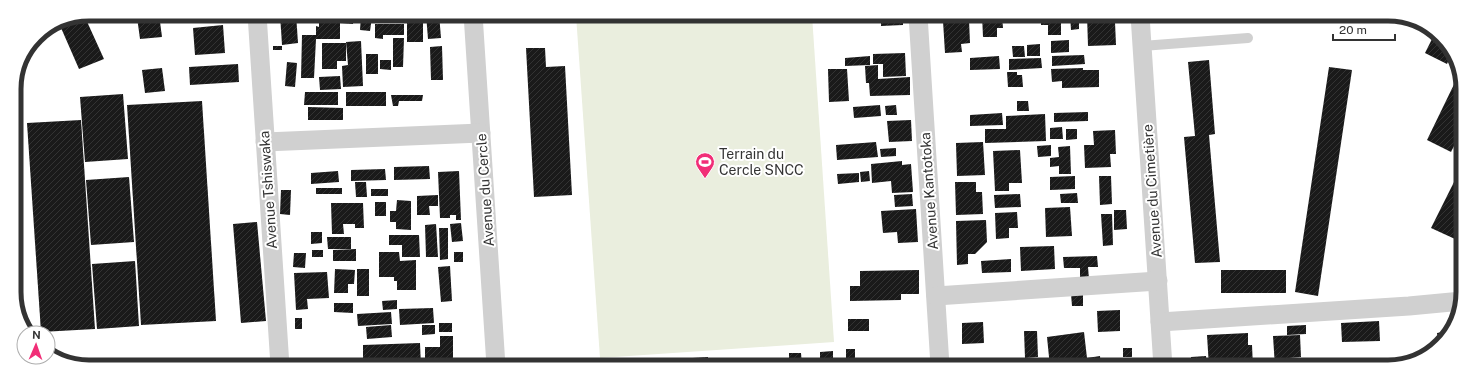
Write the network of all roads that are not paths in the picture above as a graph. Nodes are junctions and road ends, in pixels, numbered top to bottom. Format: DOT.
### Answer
graph roads {
  1 [pos="257,21"];
  2 [pos="473,21"];
  3 [pos="918,21"];
  4 [pos="1140,21"];
  5 [pos="1248,38"];
  6 [pos="1142,46"];
  7 [pos="481,133"];
  8 [pos="265,142"];
  9 [pos="1158,281"];
  10 [pos="936,296"];
  11 [pos="1455,302"];
  12 [pos="1160,322"];
  13 [pos="280,360"];
  14 [pos="496,360"];
  15 [pos="940,360"];
  16 [pos="1163,360"];
  1 -- 8 [label="street, Avenue Tshiswaka"];
  2 -- 7 [label="street, Avenue du Cercle"];
  3 -- 10 [label="street, Avenue Kantotoka"];
  4 -- 6 [label="street, Avenue du Cimetière"];
  5 -- 6 [label="lane"];
  6 -- 9 [label="street, Avenue du Cimetière"];
  7 -- 8 [label="street"];
  7 -- 14 [label="street, Avenue du Cercle"];
  8 -- 13 [label="street, Avenue Tshiswaka"];
  9 -- 10 [label="street"];
  9 -- 12 [label="street, Avenue du Cimetière"];
  10 -- 15 [label="street, Avenue Kantotoka"];
  11 -- 12 [label="street"];
  12 -- 16 [label="street, Avenue du Cimetière"];
}
